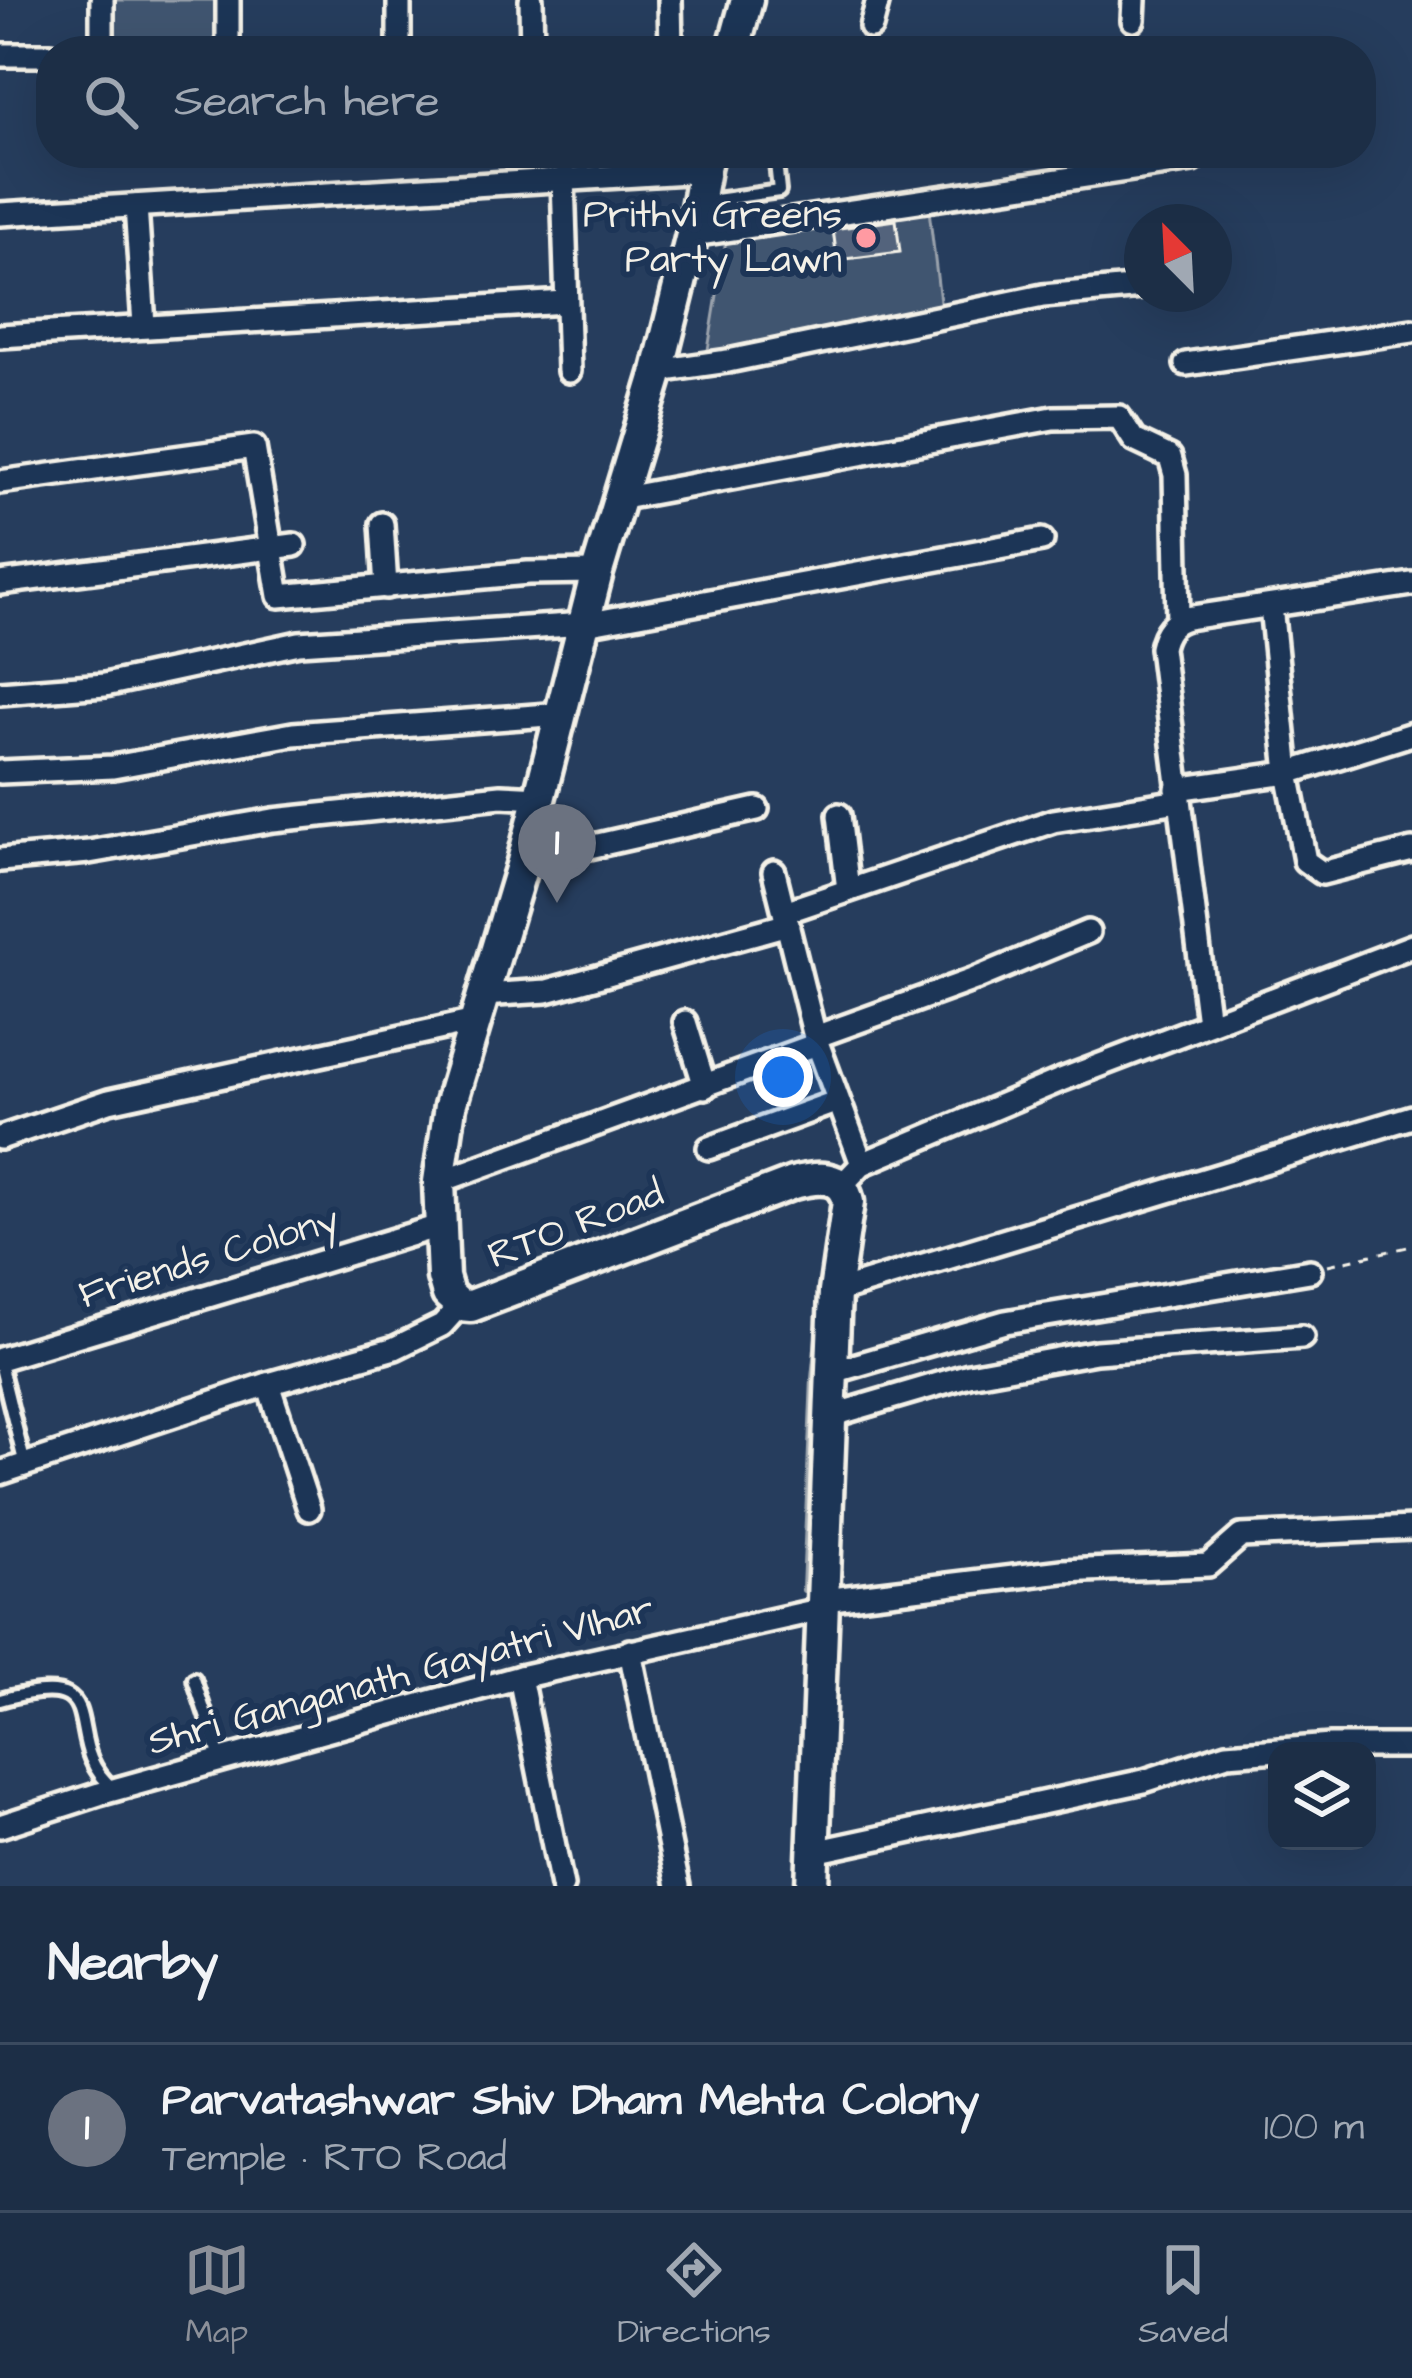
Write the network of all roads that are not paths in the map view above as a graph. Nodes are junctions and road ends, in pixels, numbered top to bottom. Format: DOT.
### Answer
graph roads {
  1 [pos="102,0"];
  2 [pos="228,0"];
  3 [pos="399,0"];
  4 [pos="531,0"];
  5 [pos="670,0"];
  6 [pos="747,0"];
  7 [pos="878,0"];
  8 [pos="871,27"];
  9 [pos="102,36"];
  10 [pos="228,36"];
  11 [pos="399,36"];
  12 [pos="532,36"];
  13 [pos="671,36"];
  14 [pos="737,36"];
  15 [pos="36,55"];
  16 [pos="0,56"];
  17 [pos="652,168"];
  18 [pos="704,168"];
  19 [pos="777,168"];
  20 [pos="1140,168"];
  21 [pos="563,178"];
  22 [pos="698,202"];
  23 [pos="136,206"];
  24 [pos="0,214"];
  25 [pos="692,236"];
  26 [pos="1124,289"];
  27 [pos="565,302"];
  28 [pos="144,325"];
  29 [pos="1412,331"];
  30 [pos="0,336"];
  31 [pos="1186,364"];
  32 [pos="569,371"];
  33 [pos="658,371"];
  34 [pos="0,482"];
  35 [pos="618,499"];
  36 [pos="382,524"];
  37 [pos="1042,540"];
  38 [pos="294,545"];
  39 [pos="270,548"];
  40 [pos="597,572"];
  41 [pos="0,584"];
  42 [pos="1412,584"];
  43 [pos="386,587"];
  44 [pos="1271,606"];
  45 [pos="1178,620"];
  46 [pos="584,624"];
  47 [pos="0,693"];
  48 [pos="562,714"];
  49 [pos="1412,734"];
  50 [pos="0,772"];
  51 [pos="1288,773"];
  52 [pos="1178,795"];
  53 [pos="541,798"];
  54 [pos="757,809"];
  55 [pos="839,815"];
  56 [pos="1412,850"];
  57 [pos="0,860"];
  58 [pos="523,862"];
  59 [pos="774,872"];
  60 [pos="848,890"];
  61 [pos="786,918"];
  62 [pos="1088,932"];
  63 [pos="1412,946"];
  64 [pos="478,1008"];
  65 [pos="685,1022"];
  66 [pos="1208,1023"];
  67 [pos="816,1040"];
  68 [pos="705,1087"];
  69 [pos="838,1101"];
  70 [pos="1412,1117"];
  71 [pos="0,1138"];
  72 [pos="710,1148"];
  73 [pos="852,1175"];
  74 [pos="439,1182"];
  75 [pos="439,1226"];
  76 [pos="1310,1270"];
  77 [pos="835,1292"];
  78 [pos="460,1305"];
  79 [pos="1302,1337"];
  80 [pos="0,1361"];
  81 [pos="833,1372"];
  82 [pos="268,1384"];
  83 [pos="830,1416"];
  84 [pos="25,1465"];
  85 [pos="0,1474"];
  86 [pos="308,1509"];
  87 [pos="1412,1528"];
  88 [pos="824,1605"];
  89 [pos="629,1651"];
  90 [pos="520,1677"];
  91 [pos="194,1679"];
  92 [pos="0,1700"];
  93 [pos="1412,1746"];
  94 [pos="221,1761"];
  95 [pos="115,1790"];
  96 [pos="0,1826"];
  97 [pos="814,1852"];
  98 [pos="562,1886"];
  99 [pos="678,1886"];
  100 [pos="812,1886"];
  1 -- 9 [label="street"];
  2 -- 10 [label="street"];
  3 -- 11 [label="street"];
  4 -- 12 [label="street"];
  5 -- 13 [label="street"];
  6 -- 14 [label="street"];
  7 -- 8 [label="street"];
  15 -- 16 [label="street"];
  17 -- 21 [label="street"];
  18 -- 22 [label="street, RTO Road"];
  19 -- 22 [label="lane"];
  20 -- 25 [label="street"];
  21 -- 23 [label="street"];
  21 -- 27 [label="street"];
  22 -- 25 [label="street, RTO Road"];
  23 -- 24 [label="street"];
  23 -- 28 [label="street"];
  25 -- 33 [label="street, RTO Road"];
  26 -- 33 [label="street"];
  27 -- 28 [label="street"];
  27 -- 32 [label="street"];
  28 -- 30 [label="street"];
  29 -- 31 [label="street"];
  33 -- 35 [label="street, RTO Road"];
  34 -- 39 [label="street"];
  35 -- 40 [label="street, RTO Road"];
  35 -- 45 [label="street"];
  36 -- 43 [label="street"];
  37 -- 46 [label="street"];
  38 -- 39 [label="street"];
  39 -- 41 [label="street"];
  39 -- 43 [label="street"];
  40 -- 43 [label="street"];
  40 -- 46 [label="street, RTO Road"];
  42 -- 44 [label="street"];
  44 -- 45 [label="street"];
  44 -- 51 [label="street"];
  45 -- 52 [label="street"];
  46 -- 47 [label="street"];
  46 -- 48 [label="street, RTO Road"];
  48 -- 50 [label="street"];
  48 -- 53 [label="street, RTO Road"];
  49 -- 51 [label="street"];
  51 -- 52 [label="street"];
  51 -- 56 [label="street"];
  52 -- 60 [label="street"];
  52 -- 66 [label="street"];
  53 -- 57 [label="street"];
  53 -- 58 [label="street, RTO Road"];
  54 -- 58 [label="street"];
  55 -- 60 [label="street"];
  58 -- 64 [label="street, RTO Road"];
  59 -- 61 [label="street"];
  60 -- 61 [label="street"];
  61 -- 64 [label="street"];
  61 -- 67 [label="street"];
  62 -- 67 [label="street"];
  63 -- 66 [label="street"];
  64 -- 71 [label="street"];
  64 -- 74 [label="street, RTO Road"];
  65 -- 68 [label="street"];
  66 -- 73 [label="street"];
  67 -- 68 [label="street"];
  67 -- 69 [label="street"];
  68 -- 74 [label="street"];
  69 -- 72 [label="street"];
  69 -- 73 [label="street"];
  70 -- 77 [label="street"];
  73 -- 77 [label="street"];
  73 -- 78 [label="street, RTO Road"];
  74 -- 75 [label="street, RTO Road"];
  75 -- 78 [label="street, RTO Road"];
  75 -- 80 [label="street, Friends Colony"];
  76 -- 81 [label="street"];
  77 -- 81 [label="street"];
  78 -- 82 [label="street"];
  79 -- 83 [label="street"];
  80 -- 84 [label="lane"];
  81 -- 83 [label="street"];
  82 -- 84 [label="street"];
  82 -- 86 [label="street"];
  83 -- 88 [label="street"];
  84 -- 85 [label="street"];
  87 -- 88 [label="street, Shri Ganganath Gayatri VIhar"];
  88 -- 89 [label="street, Shri Ganganath Gayatri VIhar"];
  88 -- 97 [label="street"];
  89 -- 90 [label="street, Shri Ganganath Gayatri VIhar"];
  89 -- 99 [label="street"];
  90 -- 94 [label="street, Shri Ganganath Gayatri VIhar"];
  90 -- 98 [label="street"];
  91 -- 94 [label="lane"];
  92 -- 95 [label="lane"];
  93 -- 97 [label="street"];
  94 -- 95 [label="street, Shri Ganganath Gayatri VIhar"];
  95 -- 96 [label="street, Shri Ganganath Gayatri VIhar"];
  97 -- 100 [label="street"];
}
